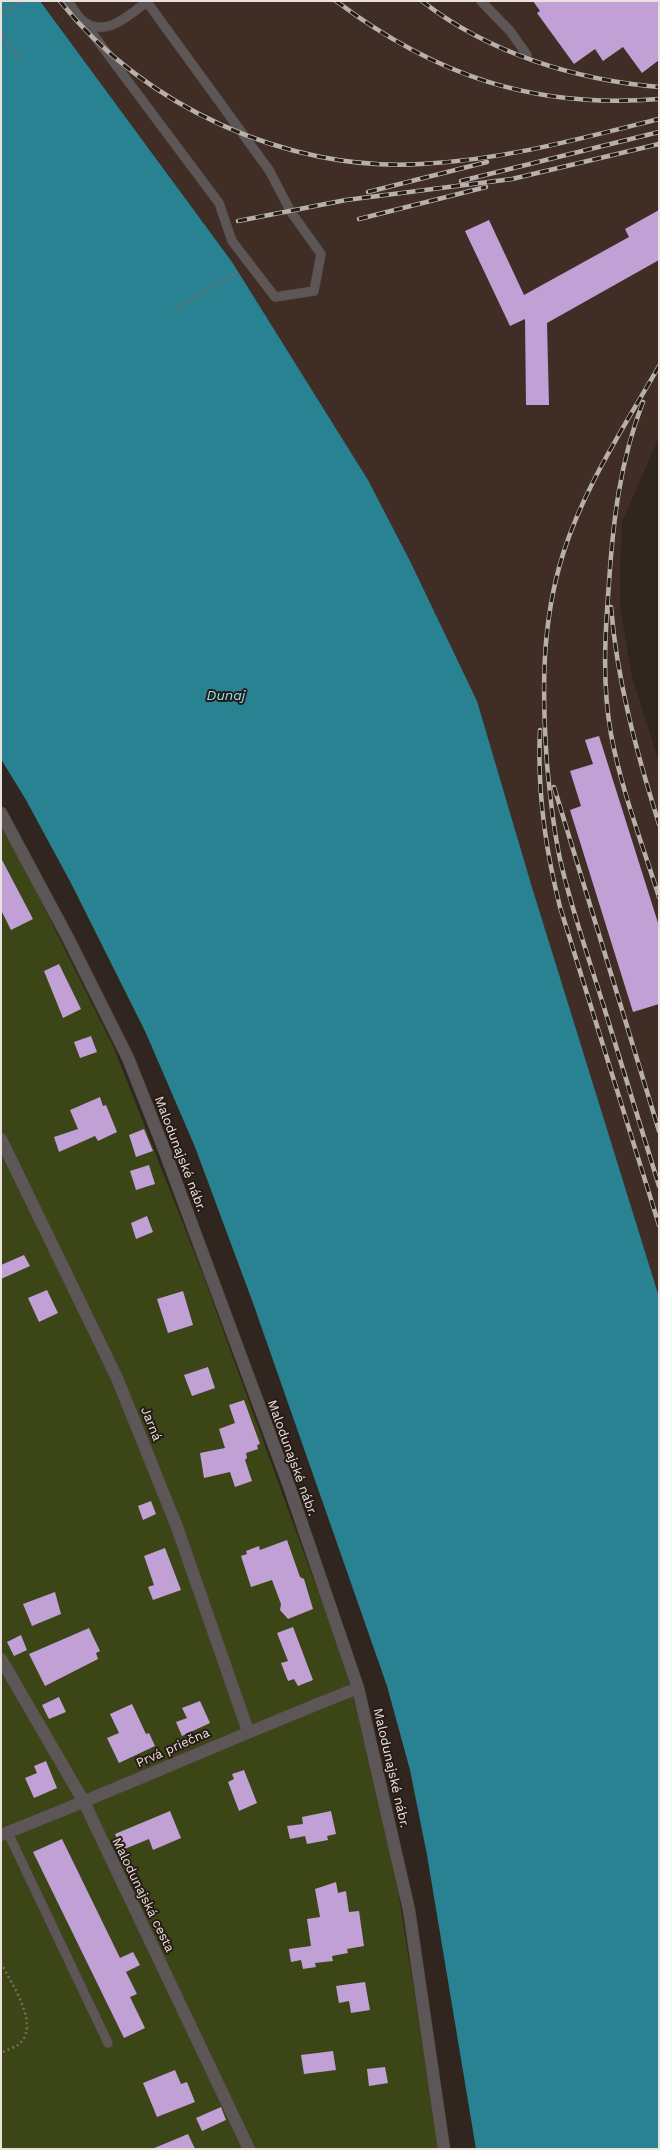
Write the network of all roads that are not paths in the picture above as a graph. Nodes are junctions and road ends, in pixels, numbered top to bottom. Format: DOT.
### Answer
graph roads {
  1 [pos="68,1"];
  2 [pos="147,1"];
  3 [pos="481,1"];
  4 [pos="83,21"];
  5 [pos="527,55"];
  6 [pos="1,814"];
  7 [pos="1,1138"];
  8 [pos="1,1659"];
  9 [pos="358,1688"];
  10 [pos="248,1731"];
  11 [pos="84,1802"];
  12 [pos="5,1834"];
  13 [pos="108,2043"];
  14 [pos="250,2149"];
  15 [pos="444,2149"];
  1 -- 4 [label="lane"];
  2 -- 4 [label="lane"];
  2 -- 4 [label="lane"];
  3 -- 5 [label="lane"];
  6 -- 9 [label="street, Malodunajské nábr."];
  7 -- 10 [label="street, Jarná"];
  8 -- 11 [label="street, Malodunajská cesta"];
  9 -- 10 [label="street, Prvá priečna"];
  9 -- 15 [label="street, Malodunajské nábr."];
  10 -- 11 [label="street, Prvá priečna"];
  11 -- 12 [label="street, Prvá priečna"];
  11 -- 14 [label="street, Malodunajská cesta"];
  12 -- 13 [label="lane"];
}
